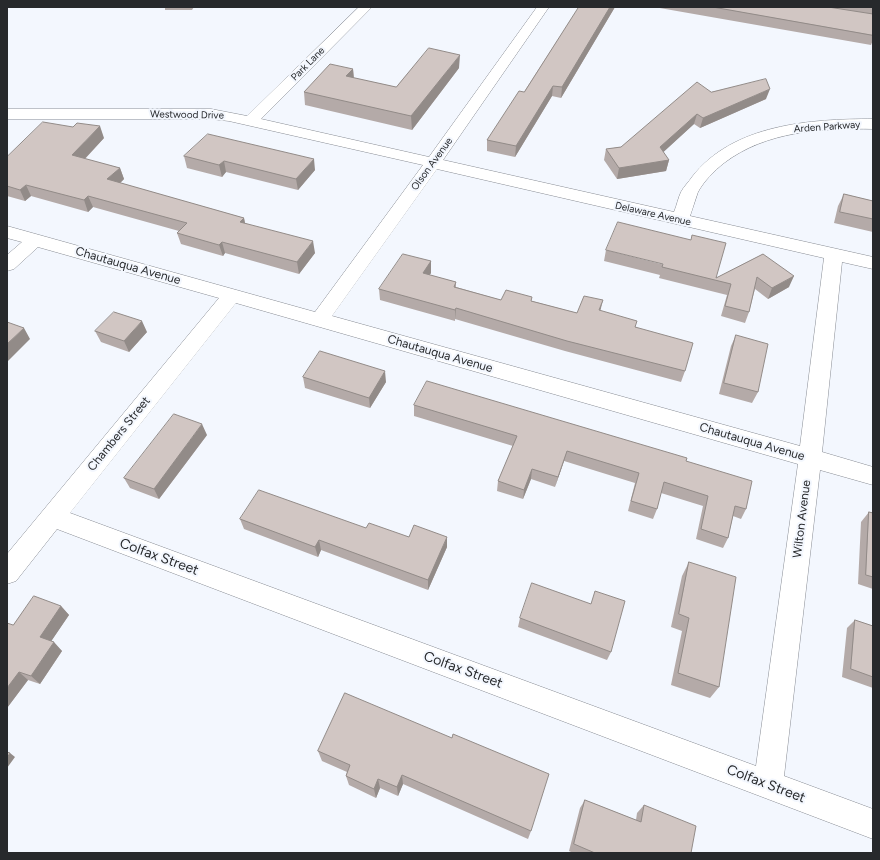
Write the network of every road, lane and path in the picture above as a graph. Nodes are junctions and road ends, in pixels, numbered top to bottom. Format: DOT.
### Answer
graph roads {
  1 [pos="366,7"];
  2 [pos="543,7"];
  3 [pos="7,114"];
  4 [pos="250,121"];
  5 [pos="873,124"];
  6 [pos="433,163"];
  7 [pos="680,220"];
  8 [pos="7,232"];
  9 [pos="35,240"];
  10 [pos="834,254"];
  11 [pos="873,263"];
  12 [pos="7,265"];
  13 [pos="232,296"];
  14 [pos="319,320"];
  15 [pos="810,459"];
  16 [pos="873,476"];
  17 [pos="52,517"];
  18 [pos="7,573"];
  19 [pos="768,784"];
  20 [pos="873,824"];
  1 -- 4 [label="street, Park Lane"];
  2 -- 6 [label="street, Olson Avenue"];
  3 -- 4 [label="street, Westwood Drive"];
  4 -- 6 [label="street, Westwood Drive"];
  5 -- 7 [label="street, Arden Parkway"];
  6 -- 7 [label="street, Delaware Avenue"];
  6 -- 14 [label="street, Olson Avenue"];
  7 -- 10 [label="street, Delaware Avenue"];
  8 -- 9 [label="street, Chautauqua Avenue"];
  9 -- 12 [label="street"];
  9 -- 13 [label="street, Chautauqua Avenue"];
  10 -- 11 [label="street, Delaware Avenue"];
  10 -- 15 [label="street, Wilton Avenue"];
  13 -- 14 [label="street, Chautauqua Avenue"];
  13 -- 17 [label="street, Chambers Street"];
  14 -- 15 [label="street, Chautauqua Avenue"];
  15 -- 16 [label="street, Chautauqua Avenue"];
  15 -- 19 [label="street, Wilton Avenue"];
  17 -- 18 [label="street, Chambers Street"];
  17 -- 19 [label="street, Colfax Street"];
  19 -- 20 [label="street, Colfax Street"];
}
